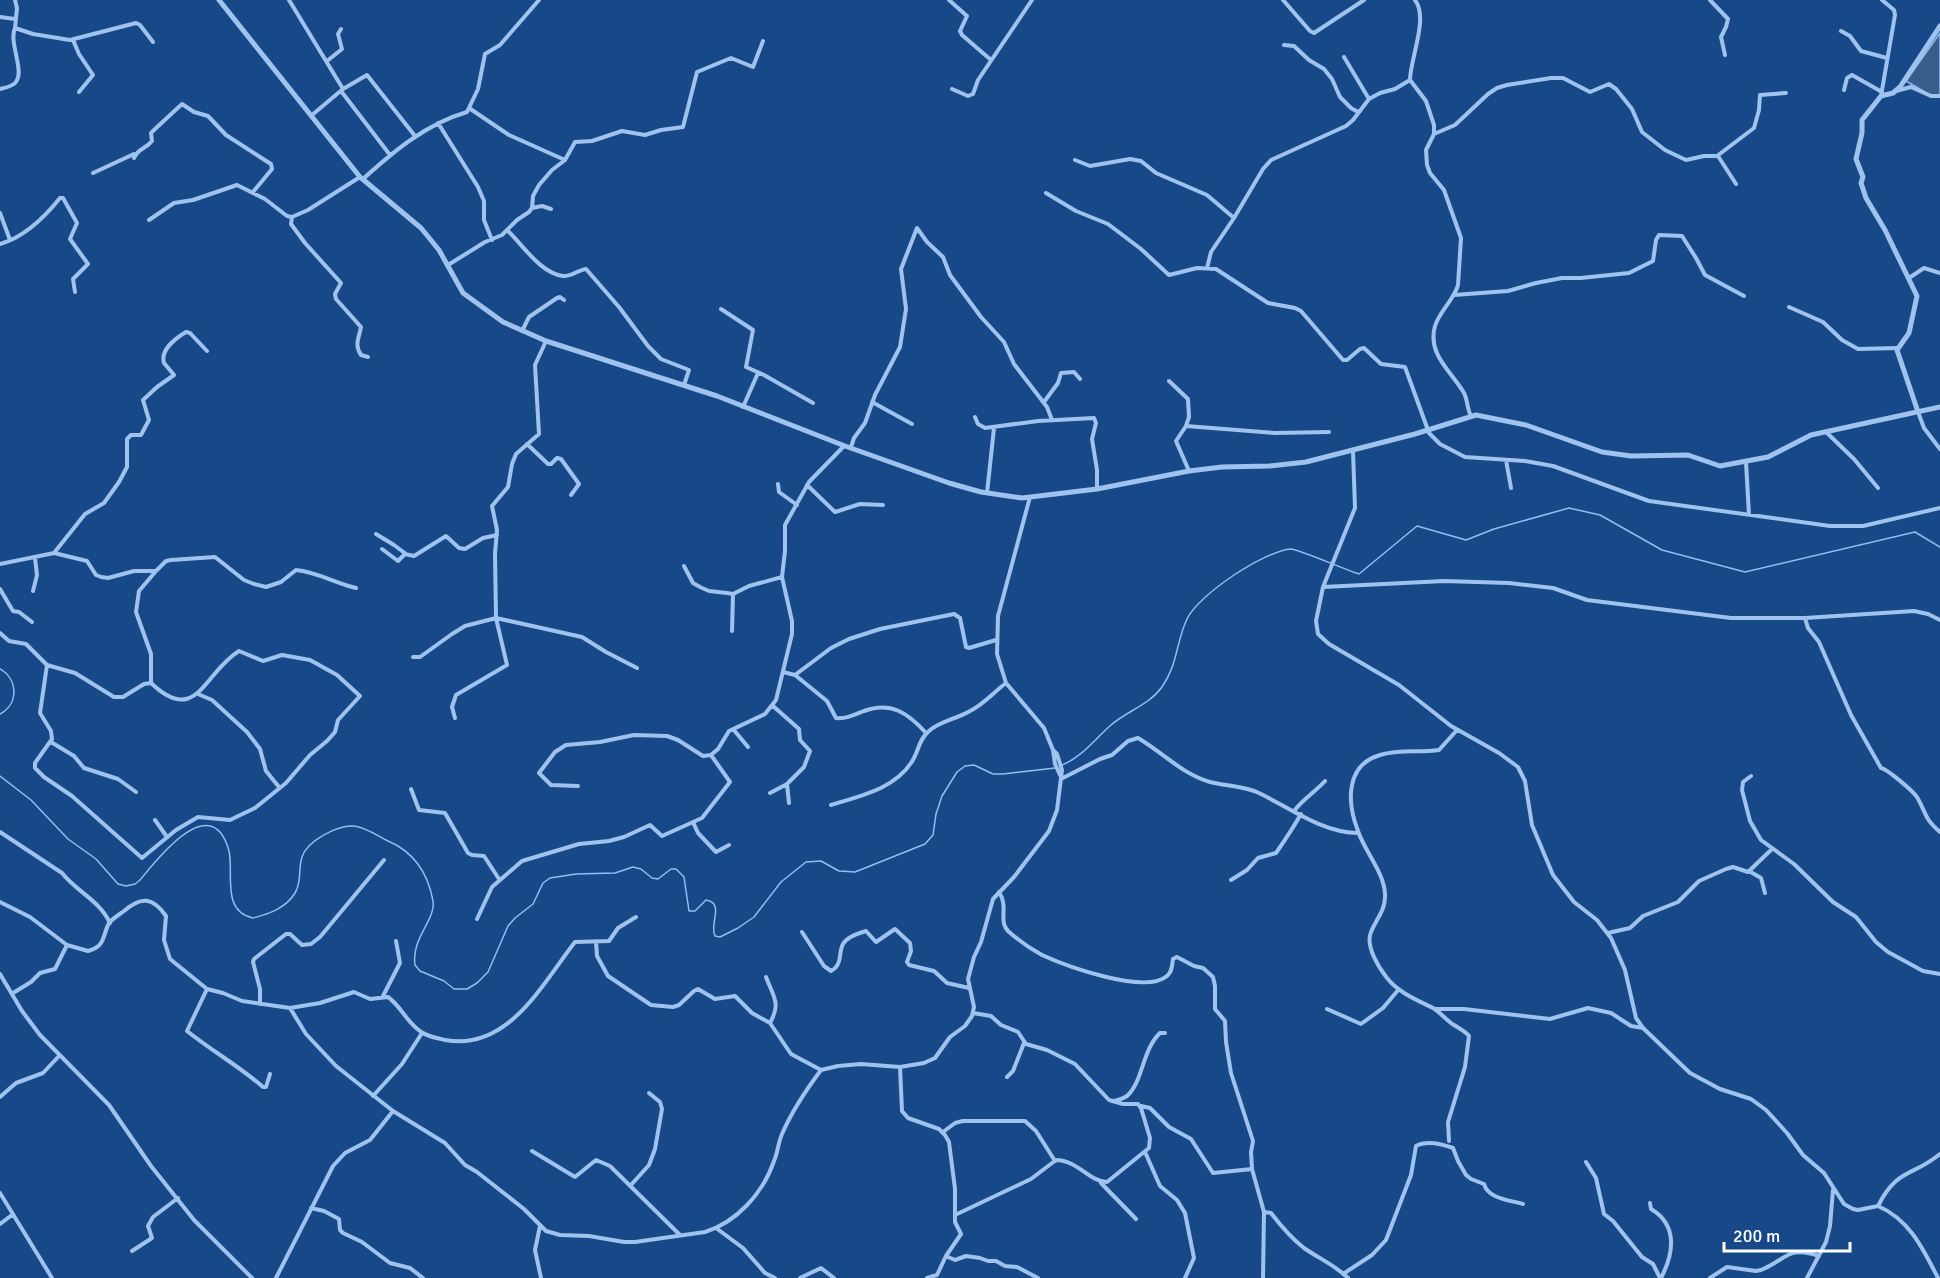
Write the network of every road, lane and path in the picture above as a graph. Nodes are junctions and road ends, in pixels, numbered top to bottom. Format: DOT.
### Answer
graph roads {
  1 [pos="15,0"];
  2 [pos="219,0"];
  3 [pos="289,0"];
  4 [pos="539,0"];
  5 [pos="949,0"];
  6 [pos="1032,0"];
  7 [pos="1282,0"];
  8 [pos="1364,0"];
  9 [pos="1415,0"];
  10 [pos="1710,0"];
  11 [pos="1882,0"];
  12 [pos="0,16"];
  13 [pos="15,19"];
  14 [pos="1940,26"];
  15 [pos="15,28"];
  16 [pos="341,29"];
  17 [pos="1841,31"];
  18 [pos="73,40"];
  19 [pos="763,41"];
  20 [pos="153,42"];
  21 [pos="1284,45"];
  22 [pos="1725,55"];
  23 [pos="1344,57"];
  24 [pos="1887,58"];
  25 [pos="992,60"];
  26 [pos="327,61"];
  27 [pos="1410,80"];
  28 [pos="0,89"];
  29 [pos="952,89"];
  30 [pos="342,90"];
  31 [pos="1844,90"];
  32 [pos="1896,91"];
  33 [pos="79,92"];
  34 [pos="1786,93"];
  35 [pos="1881,94"];
  36 [pos="1940,96"];
  37 [pos="1369,99"];
  38 [pos="470,108"];
  39 [pos="1358,112"];
  40 [pos="312,115"];
  41 [pos="438,123"];
  42 [pos="1434,134"];
  43 [pos="415,136"];
  44 [pos="390,155"];
  45 [pos="1717,156"];
  46 [pos="565,160"];
  47 [pos="1075,160"];
  48 [pos="93,173"];
  49 [pos="362,179"];
  50 [pos="1736,184"];
  51 [pos="253,192"];
  52 [pos="1046,193"];
  53 [pos="532,208"];
  54 [pos="551,209"];
  55 [pos="0,213"];
  56 [pos="292,218"];
  57 [pos="1234,218"];
  58 [pos="149,220"];
  59 [pos="507,230"];
  60 [pos="10,240"];
  61 [pos="492,240"];
  62 [pos="0,244"];
  63 [pos="447,266"];
  64 [pos="1207,268"];
  65 [pos="1940,273"];
  66 [pos="1909,278"];
  67 [pos="75,292"];
  68 [pos="1453,295"];
  69 [pos="1744,296"];
  70 [pos="564,300"];
  71 [pos="1789,307"];
  72 [pos="721,309"];
  73 [pos="522,332"];
  74 [pos="546,341"];
  75 [pos="1898,348"];
  76 [pos="207,351"];
  77 [pos="368,357"];
  78 [pos="758,373"];
  79 [pos="1080,379"];
  80 [pos="1169,381"];
  81 [pos="684,385"];
  82 [pos="872,402"];
  83 [pos="1044,402"];
  84 [pos="813,403"];
  85 [pos="743,407"];
  86 [pos="1940,407"];
  87 [pos="1918,412"];
  88 [pos="1471,416"];
  89 [pos="975,417"];
  90 [pos="1052,420"];
  91 [pos="912,424"];
  92 [pos="1186,426"];
  93 [pos="994,428"];
  94 [pos="1428,430"];
  95 [pos="1329,432"];
  96 [pos="1826,432"];
  97 [pos="527,444"];
  98 [pos="848,447"];
  99 [pos="1940,449"];
  100 [pos="1353,451"];
  101 [pos="1506,460"];
  102 [pos="1746,462"];
  103 [pos="1189,471"];
  104 [pos="778,484"];
  105 [pos="807,485"];
  106 [pos="1511,488"];
  107 [pos="1878,488"];
  108 [pos="1097,489"];
  109 [pos="987,493"];
  110 [pos="571,495"];
  111 [pos="1030,497"];
  112 [pos="797,505"];
  113 [pos="883,505"];
  114 [pos="1940,508"];
  115 [pos="1749,515"];
  116 [pos="376,534"];
  117 [pos="496,535"];
  118 [pos="381,549"];
  119 [pos="54,553"];
  120 [pos="406,554"];
  121 [pos="35,558"];
  122 [pos="0,564"];
  123 [pos="684,566"];
  124 [pos="156,571"];
  125 [pos="782,577"];
  126 [pos="1323,587"];
  127 [pos="356,588"];
  128 [pos="0,589"];
  129 [pos="33,591"];
  130 [pos="733,594"];
  131 [pos="496,618"];
  132 [pos="1805,618"];
  133 [pos="1940,620"];
  134 [pos="32,622"];
  135 [pos="732,631"];
  136 [pos="0,633"];
  137 [pos="996,640"];
  138 [pos="413,657"];
  139 [pos="47,665"];
  140 [pos="637,668"];
  141 [pos="783,672"];
  142 [pos="795,675"];
  143 [pos="151,683"];
  144 [pos="1006,683"];
  145 [pos="198,694"];
  146 [pos="773,705"];
  147 [pos="455,718"];
  148 [pos="733,729"];
  149 [pos="1457,730"];
  150 [pos="926,733"];
  151 [pos="51,742"];
  152 [pos="748,747"];
  153 [pos="711,755"];
  154 [pos="1751,776"];
  155 [pos="1061,778"];
  156 [pos="1325,781"];
  157 [pos="787,784"];
  158 [pos="578,786"];
  159 [pos="279,788"];
  160 [pos="411,789"];
  161 [pos="136,792"];
  162 [pos="770,793"];
  163 [pos="789,803"];
  164 [pos="831,804"];
  165 [pos="1294,811"];
  166 [pos="1301,814"];
  167 [pos="155,820"];
  168 [pos="693,822"];
  169 [pos="0,832"];
  170 [pos="1940,832"];
  171 [pos="1358,833"];
  172 [pos="167,837"];
  173 [pos="729,845"];
  174 [pos="1772,849"];
  175 [pos="384,860"];
  176 [pos="1749,872"];
  177 [pos="499,879"];
  178 [pos="1231,880"];
  179 [pos="999,892"];
  180 [pos="1765,893"];
  181 [pos="0,902"];
  182 [pos="636,917"];
  183 [pos="477,919"];
  184 [pos="110,923"];
  185 [pos="802,932"];
  186 [pos="1608,933"];
  187 [pos="396,941"];
  188 [pos="596,942"];
  189 [pos="67,945"];
  190 [pos="0,974"];
  191 [pos="1940,974"];
  192 [pos="766,977"];
  193 [pos="969,987"];
  194 [pos="207,988"];
  195 [pos="1399,989"];
  196 [pos="13,993"];
  197 [pos="383,997"];
  198 [pos="260,1004"];
  199 [pos="290,1008"];
  200 [pos="1327,1009"];
  201 [pos="1436,1009"];
  202 [pos="973,1013"];
  203 [pos="771,1023"];
  204 [pos="1643,1028"];
  205 [pos="422,1033"];
  206 [pos="1165,1033"];
  207 [pos="1024,1042"];
  208 [pos="59,1056"];
  209 [pos="900,1067"];
  210 [pos="820,1070"];
  211 [pos="270,1074"];
  212 [pos="1007,1077"];
  213 [pos="650,1094"];
  214 [pos="374,1096"];
  215 [pos="0,1097"];
  216 [pos="1114,1102"];
  217 [pos="1140,1106"];
  218 [pos="393,1112"];
  219 [pos="943,1132"];
  220 [pos="1449,1141"];
  221 [pos="532,1150"];
  222 [pos="1145,1152"];
  223 [pos="1940,1154"];
  224 [pos="1055,1161"];
  225 [pos="1586,1161"];
  226 [pos="1252,1169"];
  227 [pos="1101,1182"];
  228 [pos="631,1185"];
  229 [pos="1833,1190"];
  230 [pos="0,1193"];
  231 [pos="178,1198"];
  232 [pos="1650,1203"];
  233 [pos="1523,1204"];
  234 [pos="1878,1206"];
  235 [pos="311,1208"];
  236 [pos="1264,1212"];
  237 [pos="12,1215"];
  238 [pos="955,1215"];
  239 [pos="1136,1219"];
  240 [pos="0,1224"];
  241 [pos="540,1226"];
  242 [pos="716,1228"];
  243 [pos="679,1234"];
  244 [pos="132,1251"];
  245 [pos="946,1256"];
  246 [pos="1820,1256"];
  247 [pos="1343,1274"];
  248 [pos="52,1278"];
  249 [pos="252,1278"];
  250 [pos="276,1278"];
  251 [pos="423,1278"];
  252 [pos="541,1278"];
  253 [pos="775,1278"];
  254 [pos="800,1278"];
  255 [pos="834,1278"];
  256 [pos="927,1278"];
  257 [pos="1038,1278"];
  258 [pos="1185,1278"];
  259 [pos="1263,1278"];
  260 [pos="1348,1278"];
  261 [pos="1661,1278"];
  262 [pos="1710,1278"];
  263 [pos="1807,1278"];
  264 [pos="1938,1278"];
  1 -- 13 [label="street"];
  2 -- 40 [label="street"];
  3 -- 26 [label="street"];
  4 -- 38 [label="street"];
  5 -- 25 [label="street"];
  6 -- 25 [label="street"];
  7 -- 8 [label="street"];
  9 -- 27 [label="street"];
  10 -- 22 [label="street"];
  11 -- 24 [label="street"];
  12 -- 13 [label="street"];
  13 -- 15 [label="street"];
  14 -- 32 [label="street"];
  15 -- 18 [label="street"];
  15 -- 28 [label="street"];
  16 -- 26 [label="street"];
  17 -- 24 [label="street"];
  18 -- 20 [label="street"];
  18 -- 33 [label="street"];
  19 -- 46 [label="street"];
  21 -- 39 [label="street"];
  23 -- 37 [label="street"];
  24 -- 35 [label="street"];
  25 -- 29 [label="street"];
  26 -- 30 [label="street"];
  27 -- 37 [label="street"];
  27 -- 42 [label="street"];
  30 -- 40 [label="street"];
  30 -- 43 [label="street"];
  30 -- 44 [label="street"];
  31 -- 35 [label="street"];
  32 -- 35 [label="street"];
  32 -- 36 [label="street"];
  34 -- 45 [label="street"];
  35 -- 66 [label="street"];
  37 -- 39 [label="street"];
  38 -- 41 [label="street"];
  38 -- 46 [label="street"];
  39 -- 57 [label="street"];
  40 -- 49 [label="street"];
  41 -- 43 [label="street"];
  41 -- 61 [label="street"];
  42 -- 45 [label="street"];
  42 -- 68 [label="street"];
  43 -- 44 [label="street"];
  44 -- 49 [label="street"];
  45 -- 50 [label="street"];
  46 -- 53 [label="street"];
  47 -- 57 [label="street"];
  48 -- 51 [label="street"];
  49 -- 56 [label="street"];
  49 -- 63 [label="street"];
  51 -- 56 [label="street"];
  51 -- 58 [label="street"];
  52 -- 64 [label="street"];
  53 -- 54 [label="street"];
  53 -- 59 [label="street"];
  55 -- 60 [label="street"];
  56 -- 77 [label="street"];
  57 -- 64 [label="street"];
  59 -- 61 [label="street"];
  59 -- 81 [label="street"];
  60 -- 62 [label="street"];
  60 -- 67 [label="street"];
  61 -- 63 [label="street"];
  63 -- 73 [label="street"];
  64 -- 94 [label="street"];
  65 -- 66 [label="street"];
  66 -- 75 [label="street"];
  68 -- 69 [label="street"];
  68 -- 88 [label="street"];
  70 -- 73 [label="street"];
  71 -- 75 [label="street"];
  72 -- 78 [label="street"];
  73 -- 74 [label="street"];
  74 -- 81 [label="street"];
  74 -- 97 [label="street"];
  75 -- 87 [label="street"];
  76 -- 119 [label="street"];
  78 -- 84 [label="street"];
  78 -- 85 [label="street"];
  79 -- 83 [label="street"];
  80 -- 92 [label="street"];
  81 -- 85 [label="street"];
  82 -- 83 [label="street"];
  82 -- 91 [label="street"];
  82 -- 98 [label="street"];
  83 -- 90 [label="street"];
  85 -- 98 [label="street"];
  86 -- 87 [label="street"];
  87 -- 96 [label="street"];
  87 -- 99 [label="street"];
  88 -- 94 [label="street"];
  88 -- 102 [label="street"];
  89 -- 93 [label="street"];
  90 -- 93 [label="street"];
  90 -- 108 [label="street"];
  92 -- 95 [label="street"];
  92 -- 103 [label="street"];
  93 -- 109 [label="street"];
  94 -- 100 [label="street"];
  94 -- 101 [label="street"];
  96 -- 102 [label="street"];
  96 -- 107 [label="street"];
  97 -- 110 [label="street"];
  97 -- 117 [label="street"];
  98 -- 105 [label="street"];
  98 -- 109 [label="street"];
  100 -- 103 [label="street"];
  100 -- 126 [label="street"];
  101 -- 106 [label="street"];
  101 -- 115 [label="street"];
  102 -- 115 [label="street"];
  103 -- 108 [label="street"];
  104 -- 112 [label="street"];
  105 -- 112 [label="street"];
  105 -- 113 [label="street"];
  108 -- 111 [label="street"];
  109 -- 111 [label="street"];
  111 -- 137 [label="street"];
  112 -- 125 [label="street"];
  114 -- 115 [label="street"];
  116 -- 120 [label="street"];
  117 -- 120 [label="street"];
  117 -- 131 [label="street"];
  118 -- 120 [label="street"];
  119 -- 121 [label="street"];
  119 -- 124 [label="street"];
  121 -- 122 [label="street"];
  121 -- 129 [label="street"];
  123 -- 130 [label="street"];
  124 -- 127 [label="street"];
  124 -- 143 [label="street"];
  125 -- 130 [label="street"];
  125 -- 141 [label="street"];
  126 -- 132 [label="street"];
  126 -- 149 [label="street"];
  128 -- 134 [label="street"];
  130 -- 135 [label="street"];
  131 -- 138 [label="street"];
  131 -- 140 [label="street"];
  131 -- 147 [label="street"];
  132 -- 133 [label="street"];
  132 -- 170 [label="street"];
  136 -- 139 [label="street"];
  137 -- 142 [label="street"];
  137 -- 144 [label="street"];
  139 -- 143 [label="street"];
  139 -- 151 [label="street"];
  141 -- 142 [label="street"];
  141 -- 146 [label="street"];
  142 -- 150 [label="street"];
  143 -- 145 [label="street"];
  144 -- 150 [label="street"];
  144 -- 155 [label="street"];
  145 -- 159 [label="street"];
  145 -- 159 [label="street"];
  146 -- 148 [label="street"];
  146 -- 157 [label="street"];
  148 -- 152 [label="street"];
  148 -- 153 [label="street"];
  149 -- 171 [label="street"];
  149 -- 186 [label="street"];
  150 -- 164 [label="street"];
  151 -- 161 [label="street"];
  151 -- 172 [label="street"];
  153 -- 158 [label="street"];
  153 -- 168 [label="street"];
  154 -- 174 [label="street"];
  155 -- 165 [label="street"];
  155 -- 179 [label="street"];
  156 -- 165 [label="street"];
  157 -- 162 [label="street"];
  157 -- 163 [label="street"];
  159 -- 172 [label="street"];
  160 -- 177 [label="street"];
  165 -- 166 [label="street"];
  166 -- 171 [label="street"];
  166 -- 178 [label="street"];
  167 -- 172 [label="street"];
  168 -- 173 [label="street"];
  168 -- 177 [label="street"];
  169 -- 184 [label="street"];
  171 -- 195 [label="street"];
  174 -- 176 [label="street"];
  174 -- 191 [label="street"];
  175 -- 198 [label="street"];
  176 -- 180 [label="street"];
  176 -- 186 [label="street"];
  177 -- 183 [label="street"];
  179 -- 193 [label="street"];
  179 -- 226 [label="street"];
  181 -- 189 [label="street"];
  182 -- 188 [label="street"];
  184 -- 189 [label="street"];
  184 -- 194 [label="street"];
  185 -- 193 [label="street"];
  186 -- 204 [label="street"];
  187 -- 197 [label="street"];
  188 -- 203 [label="street"];
  188 -- 205 [label="street"];
  189 -- 196 [label="street"];
  190 -- 196 [label="street"];
  192 -- 203 [label="street"];
  193 -- 202 [label="street"];
  194 -- 198 [label="street"];
  194 -- 211 [label="street"];
  195 -- 200 [label="street"];
  195 -- 201 [label="street"];
  196 -- 208 [label="street"];
  197 -- 199 [label="street"];
  197 -- 205 [label="street"];
  198 -- 199 [label="street"];
  199 -- 214 [label="street"];
  201 -- 204 [label="street"];
  201 -- 220 [label="street"];
  202 -- 207 [label="street"];
  202 -- 209 [label="street"];
  203 -- 210 [label="street"];
  204 -- 229 [label="street"];
  205 -- 214 [label="street"];
  206 -- 216 [label="street"];
  207 -- 212 [label="street"];
  207 -- 216 [label="street"];
  208 -- 215 [label="street"];
  208 -- 231 [label="street"];
  209 -- 210 [label="street"];
  209 -- 219 [label="street"];
  210 -- 242 [label="street"];
  213 -- 228 [label="street"];
  214 -- 218 [label="street"];
  216 -- 217 [label="street"];
  217 -- 222 [label="street"];
  217 -- 226 [label="street"];
  218 -- 235 [label="street"];
  218 -- 241 [label="street"];
  219 -- 224 [label="street"];
  219 -- 238 [label="street"];
  221 -- 228 [label="street"];
  222 -- 227 [label="street"];
  222 -- 258 [label="street"];
  223 -- 234 [label="street"];
  224 -- 227 [label="street"];
  224 -- 238 [label="street"];
  225 -- 261 [label="street"];
  226 -- 236 [label="street"];
  227 -- 239 [label="street"];
  228 -- 243 [label="street"];
  229 -- 234 [label="street"];
  229 -- 246 [label="street"];
  230 -- 237 [label="street"];
  231 -- 244 [label="street"];
  231 -- 249 [label="street"];
  232 -- 261 [label="street"];
  233 -- 247 [label="street"];
  234 -- 264 [label="street"];
  235 -- 250 [label="street"];
  235 -- 251 [label="street"];
  236 -- 247 [label="street"];
  236 -- 259 [label="street"];
  237 -- 240 [label="street"];
  237 -- 248 [label="street"];
  238 -- 245 [label="street"];
  241 -- 243 [label="street"];
  241 -- 252 [label="street"];
  242 -- 243 [label="street"];
  242 -- 253 [label="street"];
  245 -- 256 [label="street"];
  245 -- 257 [label="street"];
  246 -- 262 [label="street"];
  246 -- 263 [label="street"];
  247 -- 260 [label="street"];
  254 -- 255 [label="street"];
}
